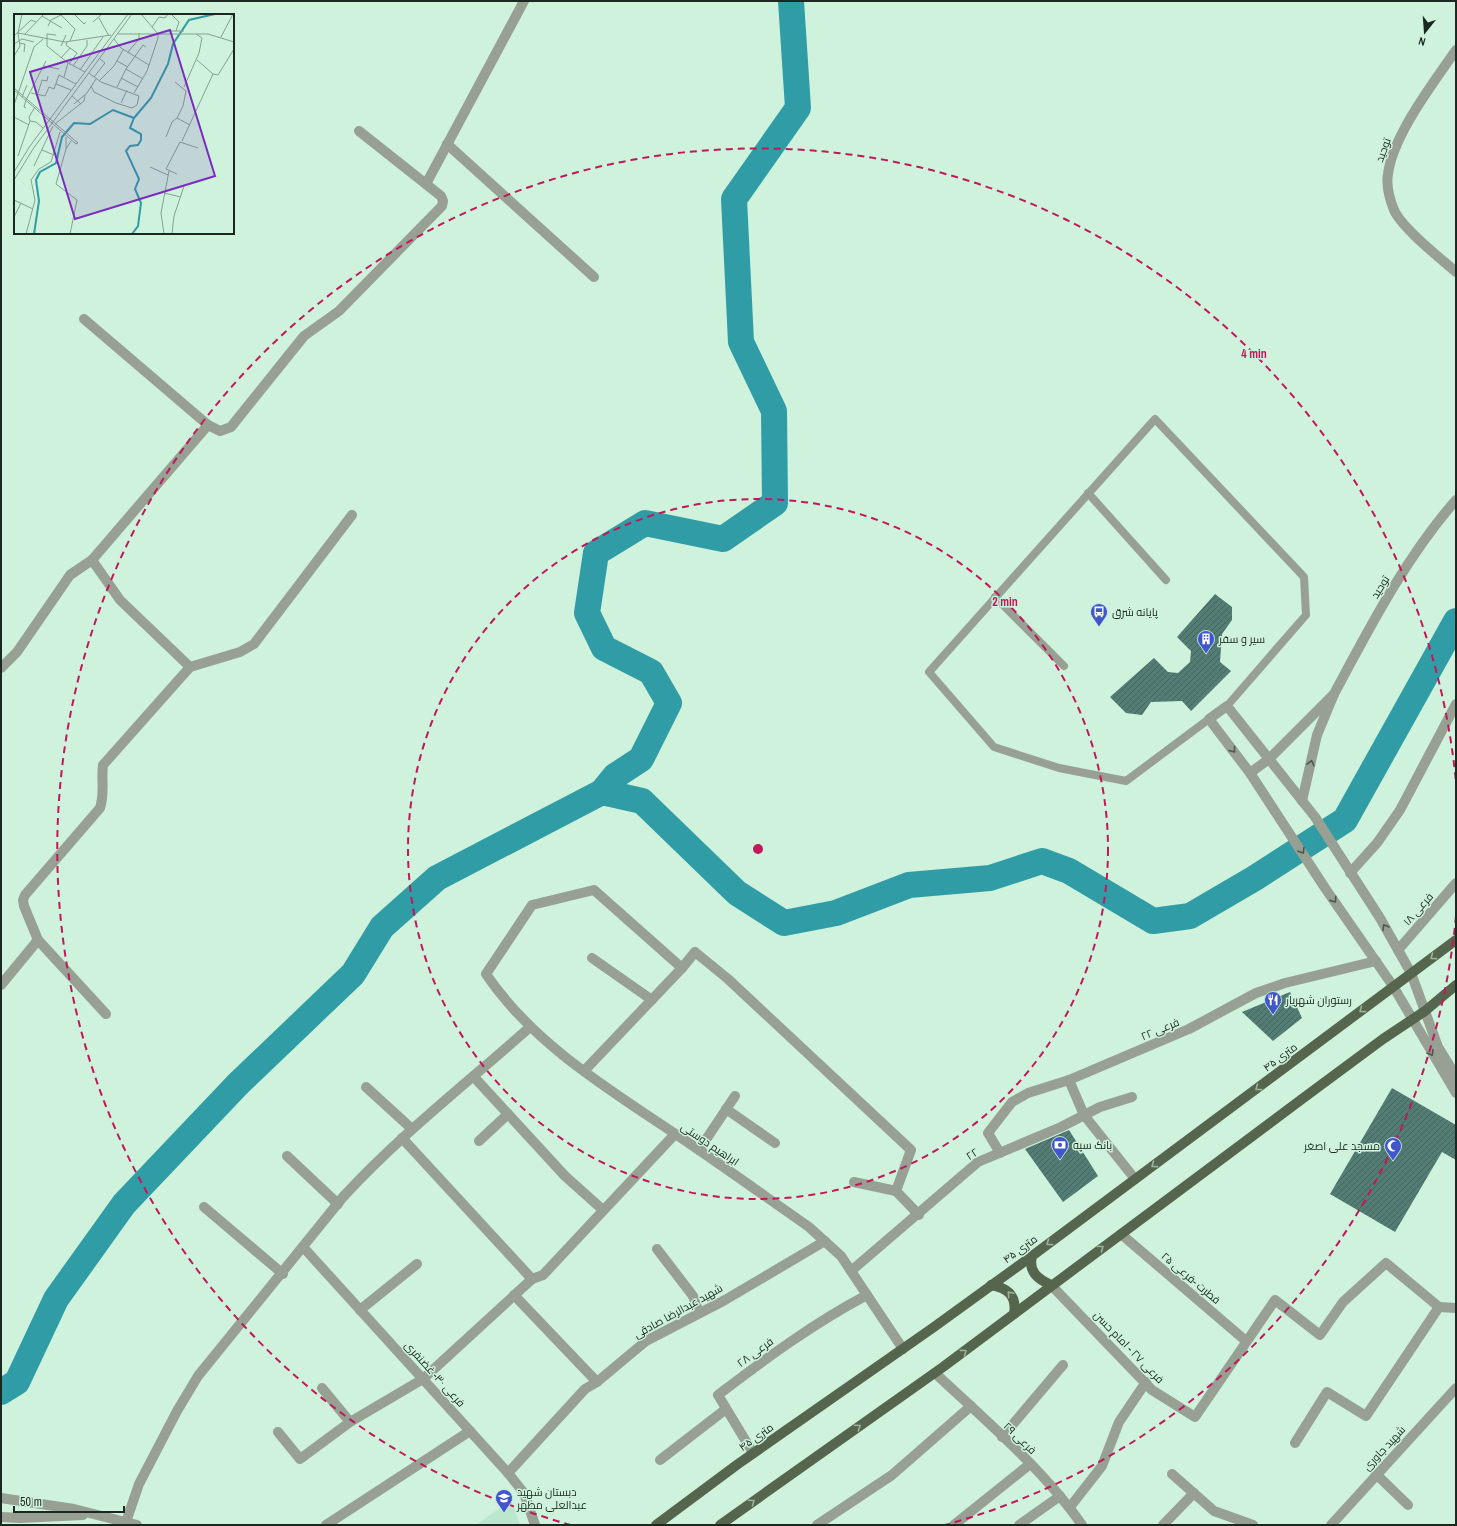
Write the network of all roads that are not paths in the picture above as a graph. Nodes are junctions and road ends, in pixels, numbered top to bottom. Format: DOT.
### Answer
graph roads {
  1 [pos="524,1"];
  2 [pos="1456,50"];
  3 [pos="359,131"];
  4 [pos="447,144"];
  5 [pos="426,184"];
  6 [pos="1456,272"];
  7 [pos="594,277"];
  8 [pos="84,319"];
  9 [pos="208,425"];
  10 [pos="1088,493"];
  11 [pos="1456,500"];
  12 [pos="352,514"];
  13 [pos="92,560"];
  14 [pos="1166,580"];
  15 [pos="995,597"];
  16 [pos="1064,666"];
  17 [pos="190,667"];
  18 [pos="1,668"];
  19 [pos="1334,694"];
  20 [pos="1456,704"];
  21 [pos="1227,706"];
  22 [pos="1209,719"];
  23 [pos="1269,759"];
  24 [pos="1250,773"];
  25 [pos="1302,801"];
  26 [pos="1350,872"];
  27 [pos="1456,883"];
  28 [pos="38,940"];
  29 [pos="1456,940"];
  30 [pos="1398,950"];
  31 [pos="592,958"];
  32 [pos="1376,961"];
  33 [pos="682,968"];
  34 [pos="1411,974"];
  35 [pos="1,985"];
  36 [pos="1456,985"];
  37 [pos="1393,986"];
  38 [pos="652,1000"];
  39 [pos="1425,1011"];
  40 [pos="106,1014"];
  41 [pos="1412,1020"];
  42 [pos="530,1027"];
  43 [pos="584,1072"];
  44 [pos="1456,1076"];
  45 [pos="474,1077"];
  46 [pos="1069,1080"];
  47 [pos="366,1087"];
  48 [pos="1456,1093"];
  49 [pos="735,1096"];
  50 [pos="1132,1097"];
  51 [pos="726,1109"];
  52 [pos="508,1114"];
  53 [pos="1084,1115"];
  54 [pos="412,1129"];
  55 [pos="675,1134"];
  56 [pos="402,1138"];
  57 [pos="479,1141"];
  58 [pos="775,1143"];
  59 [pos="698,1150"];
  60 [pos="1000,1153"];
  61 [pos="287,1156"];
  62 [pos="1135,1179"];
  63 [pos="854,1182"];
  64 [pos="896,1191"];
  65 [pos="338,1204"];
  66 [pos="204,1207"];
  67 [pos="603,1210"];
  68 [pos="919,1215"];
  69 [pos="1121,1234"];
  70 [pos="825,1241"];
  71 [pos="304,1248"];
  72 [pos="657,1249"];
  73 [pos="1032,1256"];
  74 [pos="417,1264"];
  75 [pos="851,1271"];
  76 [pos="283,1274"];
  77 [pos="532,1279"];
  78 [pos="991,1285"];
  79 [pos="1051,1285"];
  80 [pos="514,1295"];
  81 [pos="867,1295"];
  82 [pos="1439,1307"];
  83 [pos="1456,1308"];
  84 [pos="360,1310"];
  85 [pos="698,1313"];
  86 [pos="1014,1314"];
  87 [pos="1246,1341"];
  88 [pos="903,1348"];
  89 [pos="1063,1366"];
  90 [pos="935,1373"];
  91 [pos="423,1379"];
  92 [pos="597,1382"];
  93 [pos="1146,1382"];
  94 [pos="322,1388"];
  95 [pos="1456,1388"];
  96 [pos="970,1406"];
  97 [pos="726,1409"];
  98 [pos="350,1422"];
  99 [pos="470,1431"];
  100 [pos="278,1432"];
  101 [pos="1002,1436"];
  102 [pos="1295,1443"];
  103 [pos="753,1453"];
  104 [pos="660,1460"];
  105 [pos="1030,1464"];
  106 [pos="508,1473"];
  107 [pos="1172,1474"];
  108 [pos="1376,1474"];
  109 [pos="1194,1493"];
  110 [pos="1060,1496"];
  111 [pos="1,1498"];
  112 [pos="1408,1505"];
  113 [pos="1070,1508"];
  114 [pos="96,1514"];
  115 [pos="1,1517"];
  116 [pos="127,1523"];
  117 [pos="137,1525"];
  118 [pos="326,1525"];
  119 [pos="535,1525"];
  120 [pos="656,1525"];
  121 [pos="720,1525"];
  122 [pos="817,1525"];
  123 [pos="954,1525"];
  124 [pos="1019,1525"];
  125 [pos="1082,1525"];
  126 [pos="1164,1525"];
  127 [pos="1253,1525"];
  128 [pos="1331,1525"];
  1 -- 4 [label="street"];
  2 -- 6 [label="street, توحید"];
  3 -- 5 [label="street"];
  4 -- 5 [label="street"];
  4 -- 7 [label="street"];
  5 -- 9 [label="street"];
  8 -- 9 [label="street"];
  9 -- 13 [label="street"];
  10 -- 14 [label="lane"];
  10 -- 15 [label="lane"];
  10 -- 21 [label="lane"];
  11 -- 19 [label="street, توحید"];
  12 -- 17 [label="street"];
  13 -- 17 [label="street"];
  13 -- 18 [label="street"];
  15 -- 16 [label="lane"];
  15 -- 22 [label="lane"];
  17 -- 28 [label="street"];
  19 -- 23 [label="street"];
  25 -- 19 [label="street, one-way"];
  20 -- 26 [label="street"];
  21 -- 22 [label="street"];
  21 -- 23 [label="street"];
  22 -- 24 [label="street, one-way"];
  23 -- 24 [label="street"];
  23 -- 25 [label="street"];
  24 -- 32 [label="street, one-way"];
  25 -- 26 [label="street"];
  30 -- 26 [label="street, one-way"];
  27 -- 30 [label="street, فرعی ۱۸"];
  28 -- 35 [label="street"];
  28 -- 40 [label="street"];
  29 -- 34 [label="main road, one-way"];
  30 -- 34 [label="street"];
  31 -- 38 [label="street"];
  32 -- 37 [label="street"];
  32 -- 46 [label="street, فرعی ۲۲"];
  33 -- 38 [label="street"];
  33 -- 42 [label="street, ابراهیم دوستی"];
  33 -- 64 [label="street"];
  34 -- 37 [label="main road, ۴۵ متری"];
  34 -- 39 [label="street"];
  36 -- 39 [label="main road"];
  37 -- 41 [label="street"];
  37 -- 62 [label="main road, ۴۵ متری, one-way"];
  38 -- 43 [label="street"];
  39 -- 41 [label="main road"];
  39 -- 44 [label="street"];
  41 -- 48 [label="street, one-way"];
  41 -- 69 [label="main road"];
  42 -- 43 [label="street, ابراهیم دوستی"];
  42 -- 45 [label="street"];
  43 -- 55 [label="street, ابراهیم دوستی"];
  45 -- 52 [label="street"];
  45 -- 54 [label="street"];
  46 -- 53 [label="street"];
  46 -- 60 [label="street, فرعی ۲۲"];
  47 -- 54 [label="street"];
  49 -- 51 [label="street"];
  50 -- 53 [label="street, ۲۲"];
  51 -- 58 [label="street"];
  51 -- 59 [label="street"];
  52 -- 57 [label="street"];
  52 -- 67 [label="street"];
  53 -- 60 [label="street, ۲۲"];
  53 -- 62 [label="street"];
  54 -- 56 [label="street"];
  55 -- 59 [label="street, ابراهیم دوستی"];
  55 -- 67 [label="street"];
  56 -- 65 [label="street"];
  56 -- 77 [label="street"];
  59 -- 70 [label="street, ابراهیم دوستی"];
  60 -- 68 [label="street, ۲۲"];
  61 -- 65 [label="street"];
  62 -- 73 [label="main road, ۴۵ متری, one-way"];
  63 -- 64 [label="street"];
  64 -- 68 [label="street"];
  65 -- 71 [label="street"];
  66 -- 76 [label="street"];
  67 -- 77 [label="street"];
  68 -- 75 [label="street, ۲۲"];
  79 -- 69 [label="main road, one-way"];
  69 -- 87 [label="street, فطرت -فرعی ۲۵"];
  70 -- 75 [label="street, ابراهیم دوستی"];
  70 -- 85 [label="street, شهید عبدالرضا صادقی"];
  71 -- 76 [label="street"];
  71 -- 84 [label="street, فرعی ۳۰- غضنفری"];
  72 -- 85 [label="street"];
  73 -- 78 [label="main road, ۴۵ متری"];
  73 -- 79 [label="main road"];
  74 -- 84 [label="street"];
  75 -- 81 [label="street, ابراهیم دوستی"];
  76 -- 116 [label="street"];
  77 -- 80 [label="street"];
  86 -- 78 [label="main road, one-way"];
  78 -- 88 [label="main road, ۴۵ متری"];
  79 -- 86 [label="main road"];
  79 -- 93 [label="street, فرعی ۲۷ - امام حسن"];
  80 -- 91 [label="street"];
  80 -- 92 [label="street"];
  81 -- 88 [label="street, ابراهیم دوستی"];
  81 -- 97 [label="street, فرعی ۲۸"];
  82 -- 83 [label="street"];
  82 -- 87 [label="street"];
  82 -- 102 [label="street"];
  84 -- 91 [label="street, فرعی ۳۰- غضنفری"];
  85 -- 92 [label="street, شهید عبدالرضا صادقی"];
  90 -- 86 [label="main road, one-way"];
  87 -- 93 [label="street, فرعی ۲۷ - امام حسن"];
  88 -- 103 [label="main road, ۴۵ متری"];
  89 -- 101 [label="street"];
  90 -- 96 [label="street, فرعی ۲۹"];
  121 -- 90 [label="main road, one-way"];
  91 -- 98 [label="street"];
  91 -- 99 [label="street, فرعی ۳۰- غضنفری"];
  92 -- 106 [label="street, شهید عبدالرضا صادقی"];
  93 -- 113 [label="street"];
  94 -- 98 [label="street"];
  95 -- 108 [label="street, شهید جاوری"];
  96 -- 101 [label="street, فرعی ۲۹"];
  96 -- 122 [label="street"];
  97 -- 103 [label="street, فرعی ۲۸"];
  97 -- 104 [label="street"];
  98 -- 100 [label="street"];
  99 -- 106 [label="street, فرعی ۳۰- غضنفری"];
  99 -- 118 [label="street"];
  101 -- 105 [label="street, فرعی ۲۹"];
  103 -- 120 [label="main road, ۴۵ متری"];
  105 -- 110 [label="street, فرعی ۲۹"];
  105 -- 123 [label="street"];
  106 -- 119 [label="street, فرعی ۳۰- غضنفری"];
  107 -- 109 [label="street"];
  108 -- 112 [label="street"];
  108 -- 128 [label="street, شهید جاوری"];
  109 -- 126 [label="street"];
  109 -- 127 [label="street"];
  110 -- 113 [label="street, فرعی ۲۹"];
  110 -- 124 [label="street"];
  111 -- 114 [label="street"];
  113 -- 125 [label="street, فرعی ۲۹"];
  114 -- 115 [label="street"];
  114 -- 116 [label="street"];
  116 -- 117 [label="street"];
}
